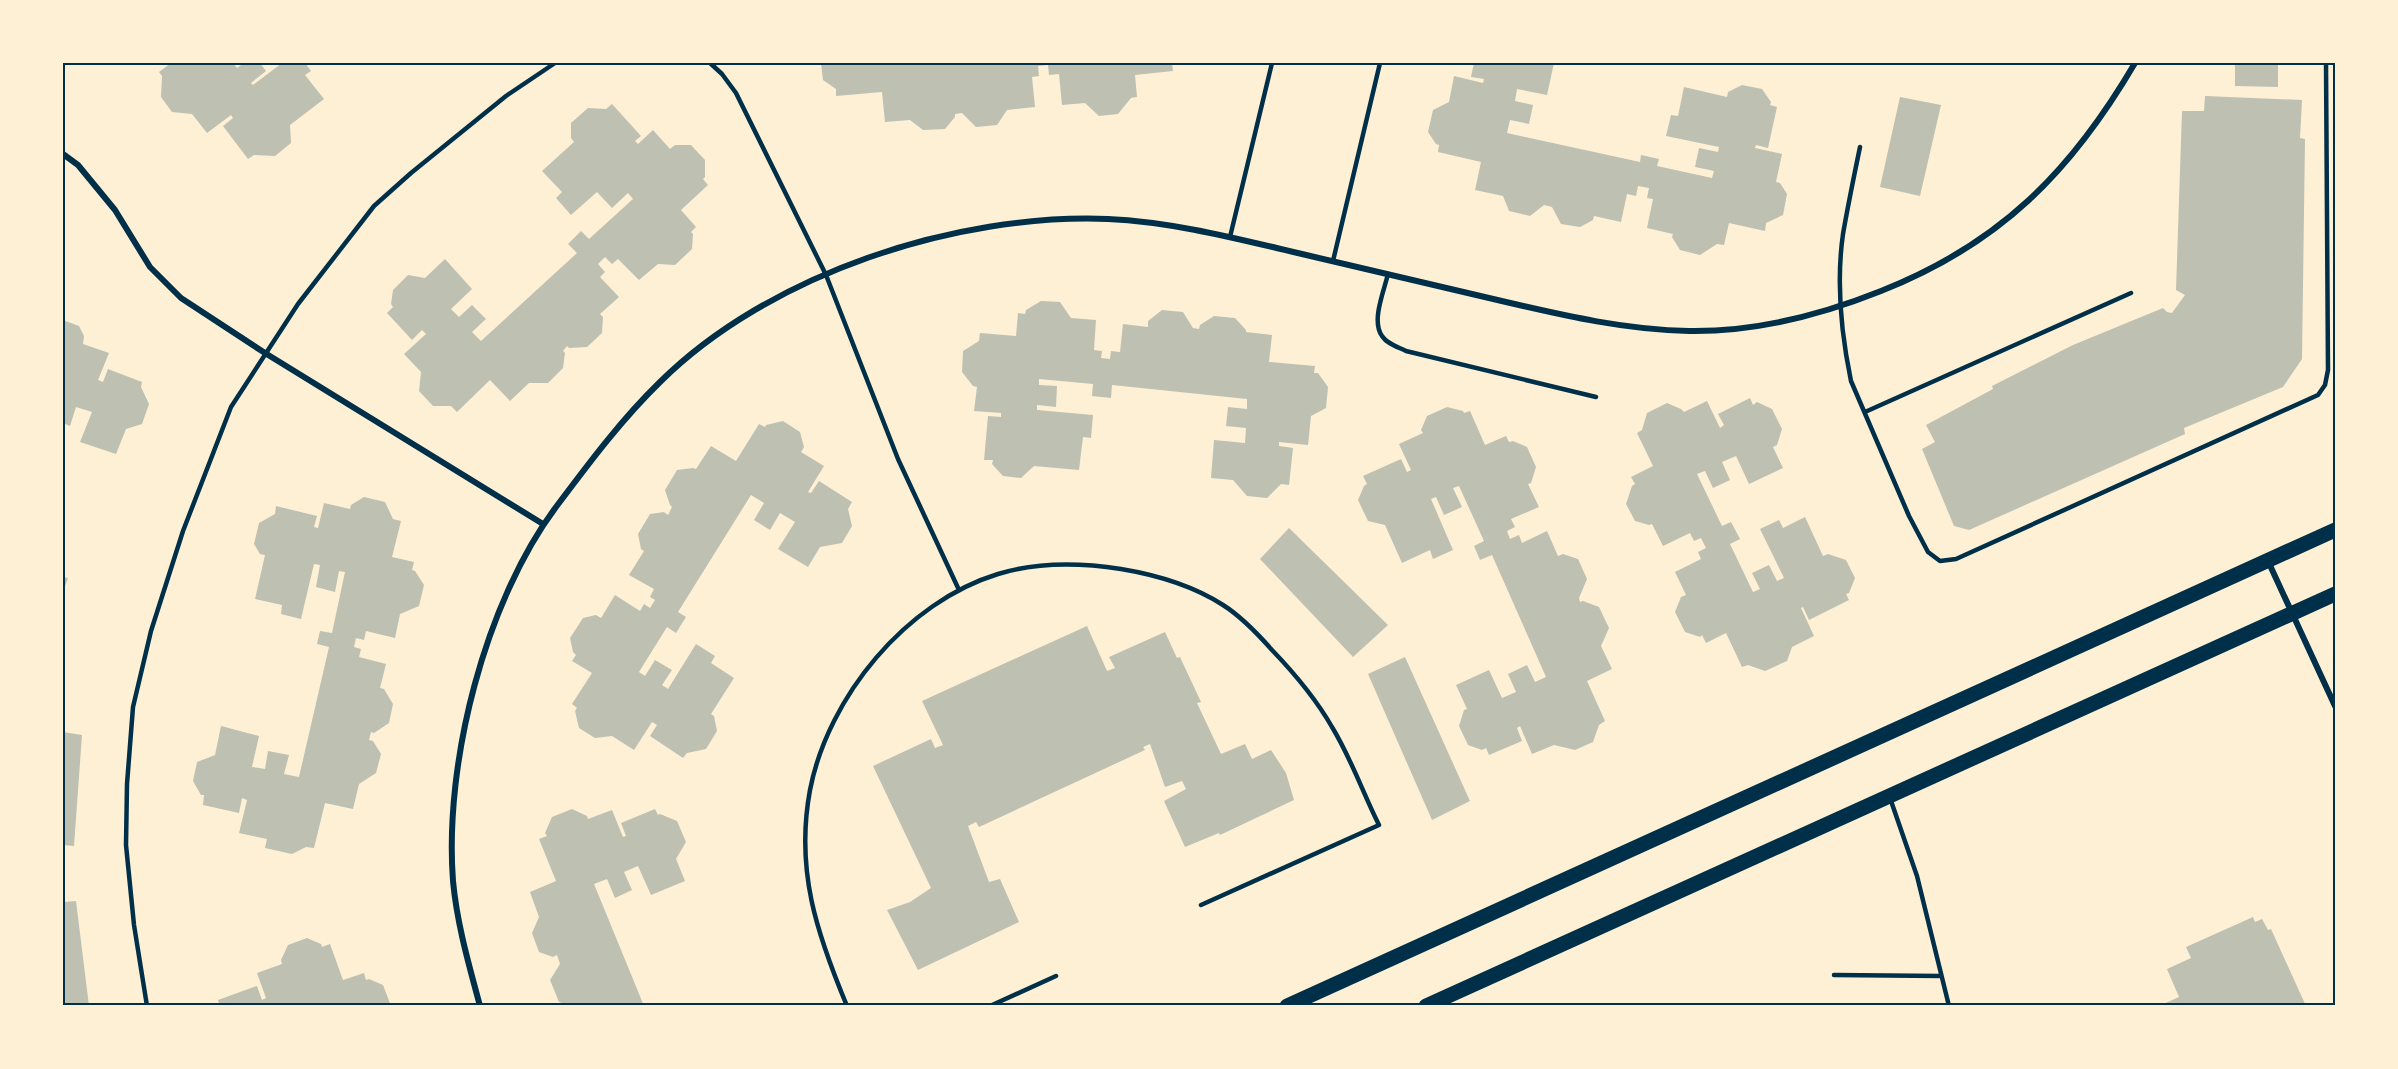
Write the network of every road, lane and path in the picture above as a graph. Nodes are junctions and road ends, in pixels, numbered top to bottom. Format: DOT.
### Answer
graph roads {
  1 [pos="555,63"];
  2 [pos="710,63"];
  3 [pos="1272,63"];
  4 [pos="1380,63"];
  5 [pos="2135,63"];
  6 [pos="2326,63"];
  7 [pos="1860,147"];
  8 [pos="63,154"];
  9 [pos="1230,237"];
  10 [pos="1333,261"];
  11 [pos="1388,274"];
  12 [pos="826,275"];
  13 [pos="2131,293"];
  14 [pos="1840,308"];
  15 [pos="265,353"];
  16 [pos="1596,397"];
  17 [pos="1865,412"];
  18 [pos="543,524"];
  19 [pos="2335,530"];
  20 [pos="2268,561"];
  21 [pos="959,590"];
  22 [pos="2335,594"];
  23 [pos="2292,614"];
  24 [pos="2335,706"];
  25 [pos="1889,796"];
  26 [pos="1201,905"];
  27 [pos="1834,975"];
  28 [pos="1056,976"];
  29 [pos="1941,976"];
  30 [pos="147,1006"];
  31 [pos="480,1006"];
  32 [pos="847,1006"];
  33 [pos="990,1006"];
  34 [pos="1287,1006"];
  35 [pos="1426,1006"];
  36 [pos="1949,1006"];
  1 -- 15 [label="lane"];
  2 -- 12 [label="lane"];
  3 -- 9 [label="lane"];
  4 -- 10 [label="lane"];
  5 -- 14 [label="street"];
  6 -- 17 [label="lane"];
  7 -- 14 [label="lane"];
  8 -- 15 [label="street"];
  9 -- 10 [label="street"];
  9 -- 12 [label="street"];
  10 -- 11 [label="street"];
  11 -- 14 [label="street"];
  11 -- 16 [label="lane"];
  12 -- 18 [label="street"];
  12 -- 21 [label="lane"];
  13 -- 17 [label="lane"];
  14 -- 17 [label="lane"];
  15 -- 18 [label="street"];
  15 -- 30 [label="lane"];
  18 -- 31 [label="street"];
  19 -- 20 [label="main road"];
  20 -- 23 [label="street"];
  20 -- 34 [label="main road"];
  21 -- 26 [label="lane"];
  21 -- 32 [label="lane"];
  22 -- 23 [label="main road"];
  23 -- 24 [label="street"];
  23 -- 25 [label="main road"];
  25 -- 29 [label="lane"];
  25 -- 35 [label="main road"];
  27 -- 29 [label="lane"];
  28 -- 33 [label="lane"];
  29 -- 36 [label="lane"];
}
